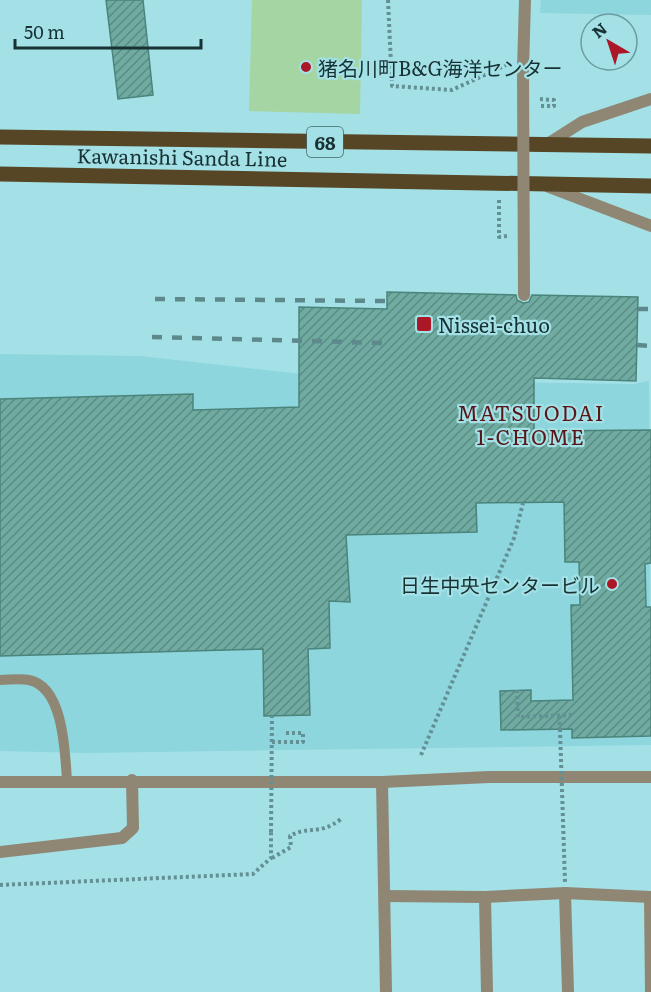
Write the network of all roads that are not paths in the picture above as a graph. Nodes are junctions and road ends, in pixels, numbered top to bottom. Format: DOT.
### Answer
graph roads {
  1 [pos="525,0"];
  2 [pos="651,99"];
  3 [pos="0,137"];
  4 [pos="545,145"];
  5 [pos="651,146"];
  6 [pos="0,174"];
  7 [pos="544,185"];
  8 [pos="651,186"];
  9 [pos="651,226"];
  10 [pos="524,295"];
  11 [pos="0,680"];
  12 [pos="651,777"];
  13 [pos="132,780"];
  14 [pos="67,781"];
  15 [pos="0,782"];
  16 [pos="382,782"];
  17 [pos="0,852"];
  18 [pos="565,888"];
  19 [pos="385,896"];
  20 [pos="485,897"];
  21 [pos="650,897"];
  22 [pos="386,992"];
  23 [pos="487,992"];
  24 [pos="567,992"];
  25 [pos="651,992"];
  1 -- 10 [label="street, bridge"];
  2 -- 4 [label="street"];
  3 -- 4 [label="main road, Kawanishi Sanda Line / 68"];
  4 -- 5 [label="main road, Kawanishi Sanda Line / 68"];
  6 -- 7 [label="main road, Kawanishi Sanda Line / 68"];
  7 -- 8 [label="main road, Kawanishi Sanda Line / 68"];
  7 -- 9 [label="street"];
  11 -- 14 [label="lane"];
  12 -- 16 [label="street"];
  13 -- 14 [label="street"];
  13 -- 16 [label="street"];
  13 -- 17 [label="street"];
  14 -- 15 [label="street"];
  16 -- 19 [label="street"];
  18 -- 20 [label="street"];
  18 -- 21 [label="street"];
  18 -- 24 [label="street"];
  19 -- 20 [label="street"];
  19 -- 22 [label="street"];
  20 -- 23 [label="street"];
  21 -- 25 [label="street"];
}
